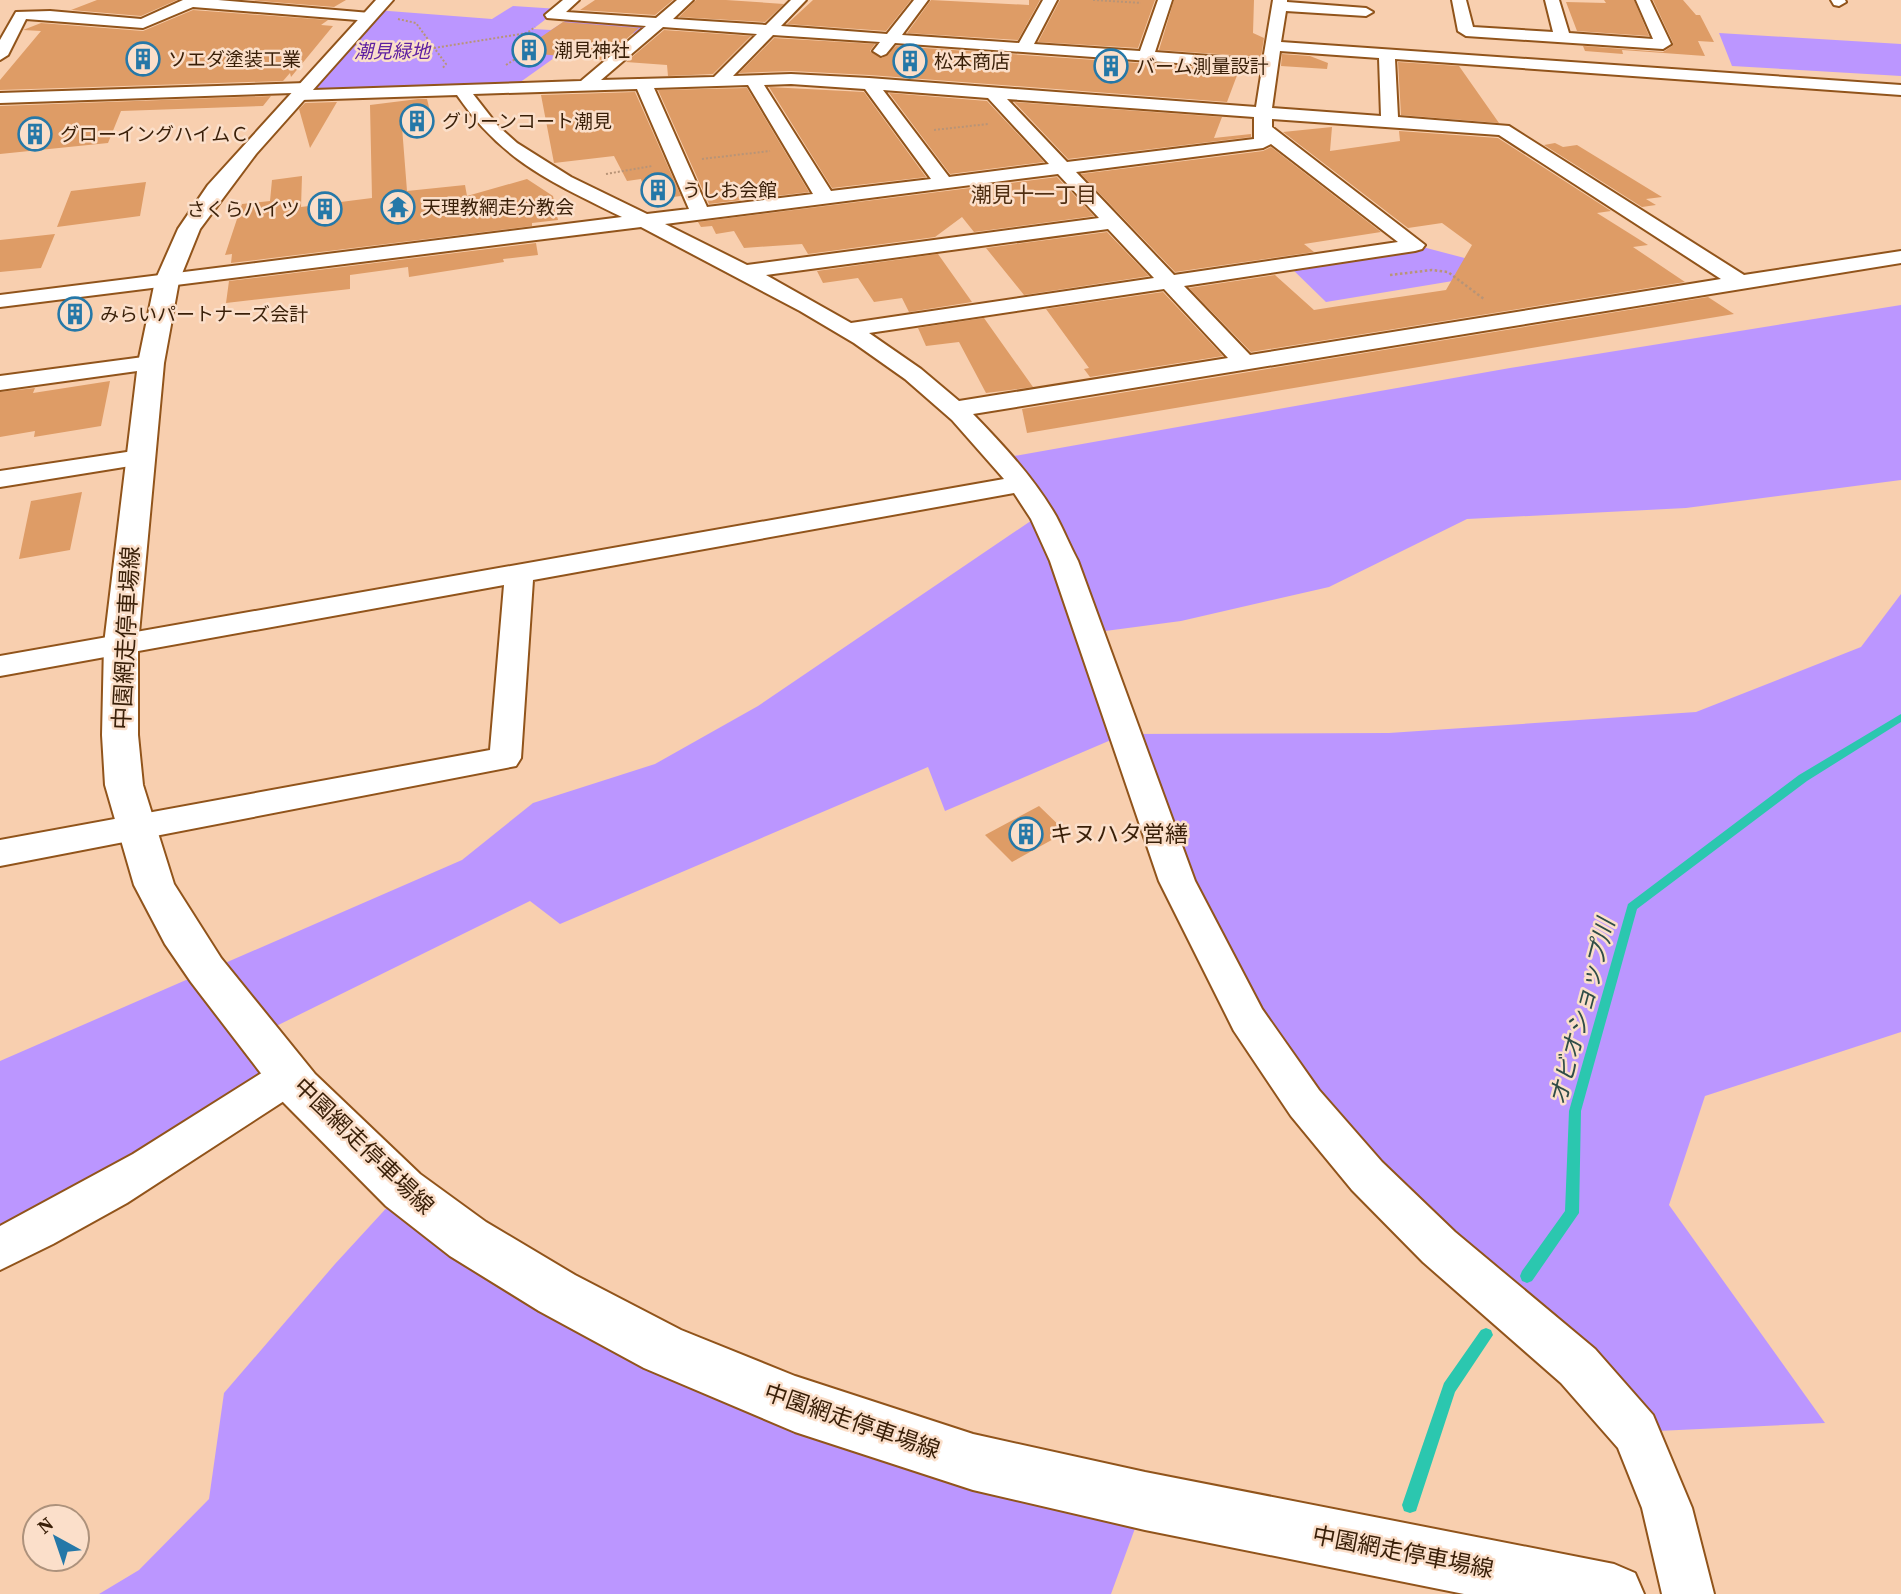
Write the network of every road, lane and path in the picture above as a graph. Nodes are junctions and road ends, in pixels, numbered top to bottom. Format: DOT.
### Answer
graph roads {
  1 [pos="29,0"];
  2 [pos="83,0"];
  3 [pos="572,0"];
  4 [pos="686,0"];
  5 [pos="799,0"];
  6 [pos="921,0"];
  7 [pos="1050,0"];
  8 [pos="1093,0"];
  9 [pos="1460,0"];
  10 [pos="1552,0"];
  11 [pos="1643,0"];
  12 [pos="192,1"];
  13 [pos="1164,2"];
  14 [pos="1279,3"];
  15 [pos="378,8"];
  16 [pos="21,15"];
  17 [pos="50,15"];
  18 [pos="552,15"];
  19 [pos="660,23"];
  20 [pos="1367,26"];
  21 [pos="771,30"];
  22 [pos="894,37"];
  23 [pos="1562,37"];
  24 [pos="1273,46"];
  25 [pos="434,48"];
  26 [pos="1024,48"];
  27 [pos="1387,53"];
  28 [pos="0,55"];
  29 [pos="1146,57"];
  30 [pos="1271,65"];
  31 [pos="754,81"];
  32 [pos="718,82"];
  33 [pos="643,83"];
  34 [pos="862,83"];
  35 [pos="586,85"];
  36 [pos="445,90"];
  37 [pos="1901,90"];
  38 [pos="303,92"];
  39 [pos="992,93"];
  40 [pos="0,98"];
  41 [pos="1115,103"];
  42 [pos="1136,120"];
  43 [pos="1263,121"];
  44 [pos="1390,121"];
  45 [pos="1021,123"];
  46 [pos="905,132"];
  47 [pos="1156,137"];
  48 [pos="795,148"];
  49 [pos="1177,154"];
  50 [pos="678,163"];
  51 [pos="1065,169"];
  52 [pos="567,180"];
  53 [pos="944,183"];
  54 [pos="825,197"];
  55 [pos="699,213"];
  56 [pos="643,220"];
  57 [pos="1114,222"];
  58 [pos="1901,257"];
  59 [pos="743,272"];
  60 [pos="1381,276"];
  61 [pos="167,281"];
  62 [pos="1740,282"];
  63 [pos="1171,283"];
  64 [pos="0,301"];
  65 [pos="1510,319"];
  66 [pos="846,330"];
  67 [pos="1243,361"];
  68 [pos="151,363"];
  69 [pos="0,383"];
  70 [pos="957,409"];
  71 [pos="140,458"];
  72 [pos="0,479"];
  73 [pos="1021,484"];
  74 [pos="519,573"];
  75 [pos="121,644"];
  76 [pos="0,666"];
  77 [pos="136,828"];
  78 [pos="0,853"];
  79 [pos="290,1076"];
  80 [pos="0,1249"];
  81 [pos="1614,1594"];
  82 [pos="1688,1594"];
  1 -- 16 [label="street"];
  2 -- 17 [label="street"];
  3 -- 18 [label="street"];
  4 -- 19 [label="street"];
  5 -- 21 [label="street"];
  6 -- 22 [label="street"];
  7 -- 26 [label="street"];
  8 -- 13 [label="path"];
  9 -- 23 [label="street"];
  10 -- 23 [label="street"];
  11 -- 23 [label="street"];
  12 -- 15 [label="street"];
  12 -- 17 [label="street"];
  13 -- 29 [label="street"];
  14 -- 20 [label="street"];
  14 -- 24 [label="street"];
  15 -- 25 [label="path"];
  15 -- 38 [label="main road, 中園網走停車場線"];
  16 -- 17 [label="street"];
  16 -- 28 [label="street"];
  18 -- 19 [label="street"];
  18 -- 25 [label="path"];
  19 -- 21 [label="street"];
  19 -- 35 [label="street"];
  20 -- 24 [label="street"];
  20 -- 27 [label="street"];
  21 -- 22 [label="street"];
  21 -- 32 [label="street"];
  22 -- 26 [label="street"];
  22 -- 34 [label="street"];
  24 -- 30 [label="street"];
  25 -- 36 [label="path"];
  26 -- 29 [label="street"];
  27 -- 37 [label="street"];
  27 -- 44 [label="street"];
  29 -- 30 [label="street"];
  30 -- 43 [label="street"];
  31 -- 32 [label="street"];
  31 -- 34 [label="street"];
  31 -- 48 [label="street"];
  32 -- 33 [label="street"];
  33 -- 35 [label="street"];
  33 -- 50 [label="street"];
  34 -- 39 [label="street"];
  34 -- 46 [label="street"];
  35 -- 36 [label="street"];
  36 -- 38 [label="street"];
  36 -- 52 [label="street"];
  38 -- 40 [label="street"];
  38 -- 61 [label="main road, 中園網走停車場線"];
  39 -- 41 [label="street"];
  39 -- 45 [label="street"];
  41 -- 42 [label="street"];
  41 -- 43 [label="street"];
  43 -- 44 [label="street"];
  43 -- 49 [label="street"];
  43 -- 63 [label="street"];
  44 -- 62 [label="street"];
  45 -- 46 [label="path"];
  45 -- 51 [label="street"];
  46 -- 53 [label="street"];
  47 -- 49 [label="street"];
  48 -- 50 [label="path"];
  48 -- 54 [label="street"];
  49 -- 51 [label="street"];
  50 -- 52 [label="path"];
  50 -- 55 [label="street"];
  51 -- 53 [label="street"];
  51 -- 57 [label="street"];
  52 -- 56 [label="street"];
  53 -- 54 [label="street"];
  54 -- 55 [label="street"];
  55 -- 56 [label="street"];
  56 -- 59 [label="street"];
  56 -- 61 [label="street"];
  57 -- 59 [label="street"];
  57 -- 63 [label="street"];
  58 -- 62 [label="street"];
  59 -- 66 [label="street"];
  60 -- 65 [label="path"];
  61 -- 64 [label="street"];
  61 -- 68 [label="main road, 中園網走停車場線"];
  62 -- 65 [label="street"];
  63 -- 66 [label="street"];
  63 -- 67 [label="street"];
  65 -- 67 [label="street"];
  66 -- 70 [label="street"];
  67 -- 70 [label="street"];
  68 -- 69 [label="street"];
  68 -- 71 [label="main road, 中園網走停車場線"];
  70 -- 73 [label="street"];
  71 -- 72 [label="street"];
  71 -- 75 [label="main road, 中園網走停車場線"];
  73 -- 74 [label="street"];
  73 -- 82 [label="street"];
  74 -- 75 [label="street"];
  74 -- 77 [label="street"];
  75 -- 76 [label="street"];
  75 -- 77 [label="main road, 中園網走停車場線"];
  77 -- 78 [label="street"];
  77 -- 79 [label="main road, 中園網走停車場線"];
  79 -- 80 [label="street"];
  79 -- 81 [label="main road, 中園網走停車場線"];
}
